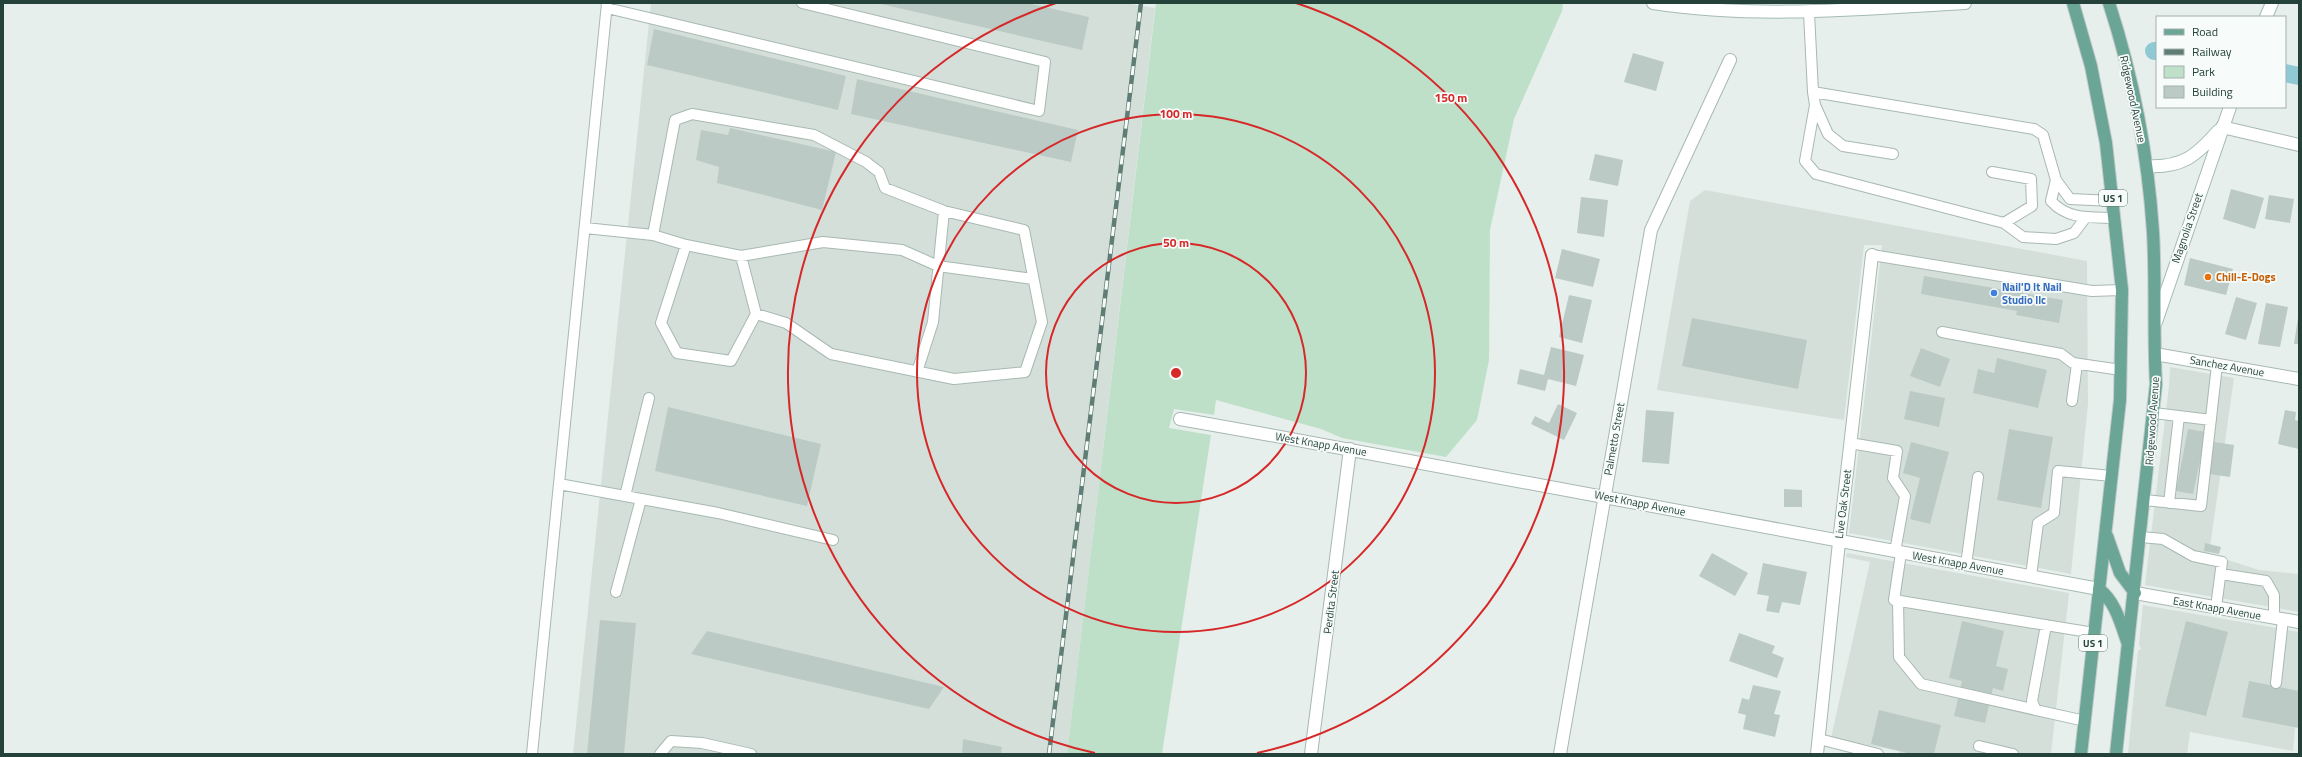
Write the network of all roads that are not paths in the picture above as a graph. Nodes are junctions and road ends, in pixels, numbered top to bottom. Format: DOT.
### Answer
graph roads {
  1 [pos="621,3"];
  2 [pos="802,3"];
  3 [pos="1653,3"];
  4 [pos="1965,3"];
  5 [pos="2073,3"];
  6 [pos="2110,3"];
  7 [pos="2272,3"];
  8 [pos="607,6"];
  9 [pos="1809,13"];
  10 [pos="2266,16"];
  11 [pos="1730,60"];
  12 [pos="1813,92"];
  13 [pos="1815,105"];
  14 [pos="2230,108"];
  15 [pos="2222,127"];
  16 [pos="2299,146"];
  17 [pos="1893,154"];
  18 [pos="2147,166"];
  19 [pos="1992,172"];
  20 [pos="2056,180"];
  21 [pos="2113,201"];
  22 [pos="944,211"];
  23 [pos="2086,216"];
  24 [pos="2115,218"];
  25 [pos="2004,223"];
  26 [pos="585,228"];
  27 [pos="653,235"];
  28 [pos="686,245"];
  29 [pos="1872,255"];
  30 [pos="741,256"];
  31 [pos="938,266"];
  32 [pos="1033,279"];
  33 [pos="2122,290"];
  34 [pos="756,314"];
  35 [pos="2153,329"];
  36 [pos="1942,332"];
  37 [pos="2154,354"];
  38 [pos="2077,364"];
  39 [pos="2218,365"];
  40 [pos="2121,370"];
  41 [pos="917,372"];
  42 [pos="2299,379"];
  43 [pos="649,398"];
  44 [pos="2072,401"];
  45 [pos="2154,413"];
  46 [pos="2179,416"];
  47 [pos="1180,420"];
  48 [pos="2211,420"];
  49 [pos="1850,444"];
  50 [pos="1350,449"];
  51 [pos="2112,476"];
  52 [pos="1978,477"];
  53 [pos="559,484"];
  54 [pos="625,496"];
  55 [pos="1604,496"];
  56 [pos="641,499"];
  57 [pos="2145,500"];
  58 [pos="2169,503"];
  59 [pos="2106,533"];
  60 [pos="2141,537"];
  61 [pos="833,540"];
  62 [pos="1839,542"];
  63 [pos="1898,553"];
  64 [pos="1966,565"];
  65 [pos="2221,574"];
  66 [pos="2031,576"];
  67 [pos="2099,589"];
  68 [pos="616,592"];
  69 [pos="2135,593"];
  70 [pos="1898,600"];
  71 [pos="2216,608"];
  72 [pos="2279,618"];
  73 [pos="2299,622"];
  74 [pos="2046,625"];
  75 [pos="2094,633"];
  76 [pos="2129,645"];
  77 [pos="2276,683"];
  78 [pos="2035,708"];
  79 [pos="2085,721"];
  80 [pos="1819,739"];
  81 [pos="1979,746"];
  82 [pos="532,754"];
  83 [pos="660,754"];
  84 [pos="751,754"];
  85 [pos="1311,754"];
  86 [pos="1560,754"];
  87 [pos="1817,754"];
  88 [pos="1878,754"];
  89 [pos="2013,754"];
  90 [pos="2081,754"];
  91 [pos="2116,754"];
  1 -- 8 [label="lane"];
  2 -- 8 [label="lane"];
  3 -- 9 [label="street"];
  4 -- 9 [label="street"];
  5 -- 21 [label="main road, US 1"];
  6 -- 18 [label="main road, Ridgewood Avenue"];
  7 -- 10 [label="street"];
  8 -- 26 [label="lane"];
  9 -- 12 [label="lane"];
  11 -- 55 [label="street, Palmetto Street"];
  12 -- 13 [label="lane"];
  12 -- 20 [label="lane"];
  13 -- 17 [label="lane"];
  13 -- 25 [label="lane"];
  14 -- 15 [label="street, Magnolia Street"];
  15 -- 16 [label="street"];
  15 -- 18 [label="street, Magnolia Street"];
  15 -- 35 [label="street, Magnolia Street"];
  18 -- 35 [label="main road, Ridgewood Avenue"];
  19 -- 25 [label="lane"];
  20 -- 21 [label="lane"];
  20 -- 23 [label="lane"];
  21 -- 24 [label="main road, US 1"];
  22 -- 27 [label="lane"];
  22 -- 31 [label="lane"];
  22 -- 32 [label="lane"];
  23 -- 24 [label="lane"];
  23 -- 25 [label="lane"];
  24 -- 33 [label="main road, US 1"];
  26 -- 27 [label="lane"];
  26 -- 53 [label="lane"];
  27 -- 28 [label="lane"];
  28 -- 30 [label="lane"];
  28 -- 34 [label="lane"];
  29 -- 33 [label="lane"];
  29 -- 49 [label="street, Live Oak Street"];
  30 -- 31 [label="lane"];
  30 -- 34 [label="lane"];
  31 -- 32 [label="lane"];
  31 -- 41 [label="lane"];
  32 -- 41 [label="lane"];
  33 -- 40 [label="main road, US 1"];
  34 -- 41 [label="lane"];
  35 -- 37 [label="main road, Ridgewood Avenue"];
  36 -- 38 [label="lane"];
  37 -- 39 [label="street, Sanchez Avenue"];
  37 -- 45 [label="main road, Ridgewood Avenue"];
  38 -- 40 [label="lane"];
  38 -- 44 [label="lane"];
  39 -- 42 [label="street, Sanchez Avenue"];
  39 -- 48 [label="lane"];
  40 -- 51 [label="main road, US 1"];
  43 -- 54 [label="lane"];
  45 -- 46 [label="lane"];
  45 -- 57 [label="main road, Ridgewood Avenue"];
  46 -- 48 [label="lane"];
  46 -- 58 [label="lane"];
  47 -- 50 [label="street, West Knapp Avenue"];
  48 -- 58 [label="lane"];
  49 -- 62 [label="street, Live Oak Street"];
  49 -- 63 [label="lane"];
  50 -- 55 [label="street, West Knapp Avenue"];
  50 -- 85 [label="street, Perdita Street"];
  51 -- 59 [label="main road, US 1"];
  51 -- 66 [label="lane"];
  52 -- 64 [label="lane"];
  53 -- 54 [label="lane"];
  53 -- 82 [label="lane"];
  54 -- 56 [label="lane"];
  55 -- 62 [label="street, West Knapp Avenue"];
  55 -- 86 [label="street, Palmetto Street"];
  56 -- 61 [label="lane"];
  56 -- 68 [label="lane"];
  57 -- 58 [label="lane"];
  57 -- 60 [label="main road, Ridgewood Avenue"];
  59 -- 67 [label="main road, US 1"];
  59 -- 69 [label="main road"];
  60 -- 65 [label="lane"];
  60 -- 69 [label="main road, Ridgewood Avenue"];
  62 -- 63 [label="street, West Knapp Avenue"];
  62 -- 80 [label="street, Live Oak Street"];
  63 -- 64 [label="street, West Knapp Avenue"];
  63 -- 70 [label="lane"];
  64 -- 66 [label="street, West Knapp Avenue"];
  65 -- 71 [label="lane"];
  65 -- 72 [label="lane"];
  66 -- 67 [label="street, West Knapp Avenue"];
  67 -- 75 [label="main road, US 1"];
  67 -- 76 [label="main road"];
  69 -- 71 [label="street, East Knapp Avenue"];
  69 -- 76 [label="main road, Ridgewood Avenue"];
  70 -- 74 [label="lane"];
  70 -- 78 [label="lane"];
  71 -- 72 [label="street, East Knapp Avenue"];
  72 -- 73 [label="street, East Knapp Avenue"];
  72 -- 77 [label="lane"];
  74 -- 75 [label="lane"];
  74 -- 78 [label="lane"];
  75 -- 79 [label="main road, US 1"];
  76 -- 91 [label="main road, Ridgewood Avenue"];
  78 -- 79 [label="lane"];
  79 -- 90 [label="main road, US 1"];
  80 -- 87 [label="street, Live Oak Street"];
  80 -- 88 [label="lane"];
  81 -- 89 [label="lane"];
  83 -- 84 [label="lane"];
}
